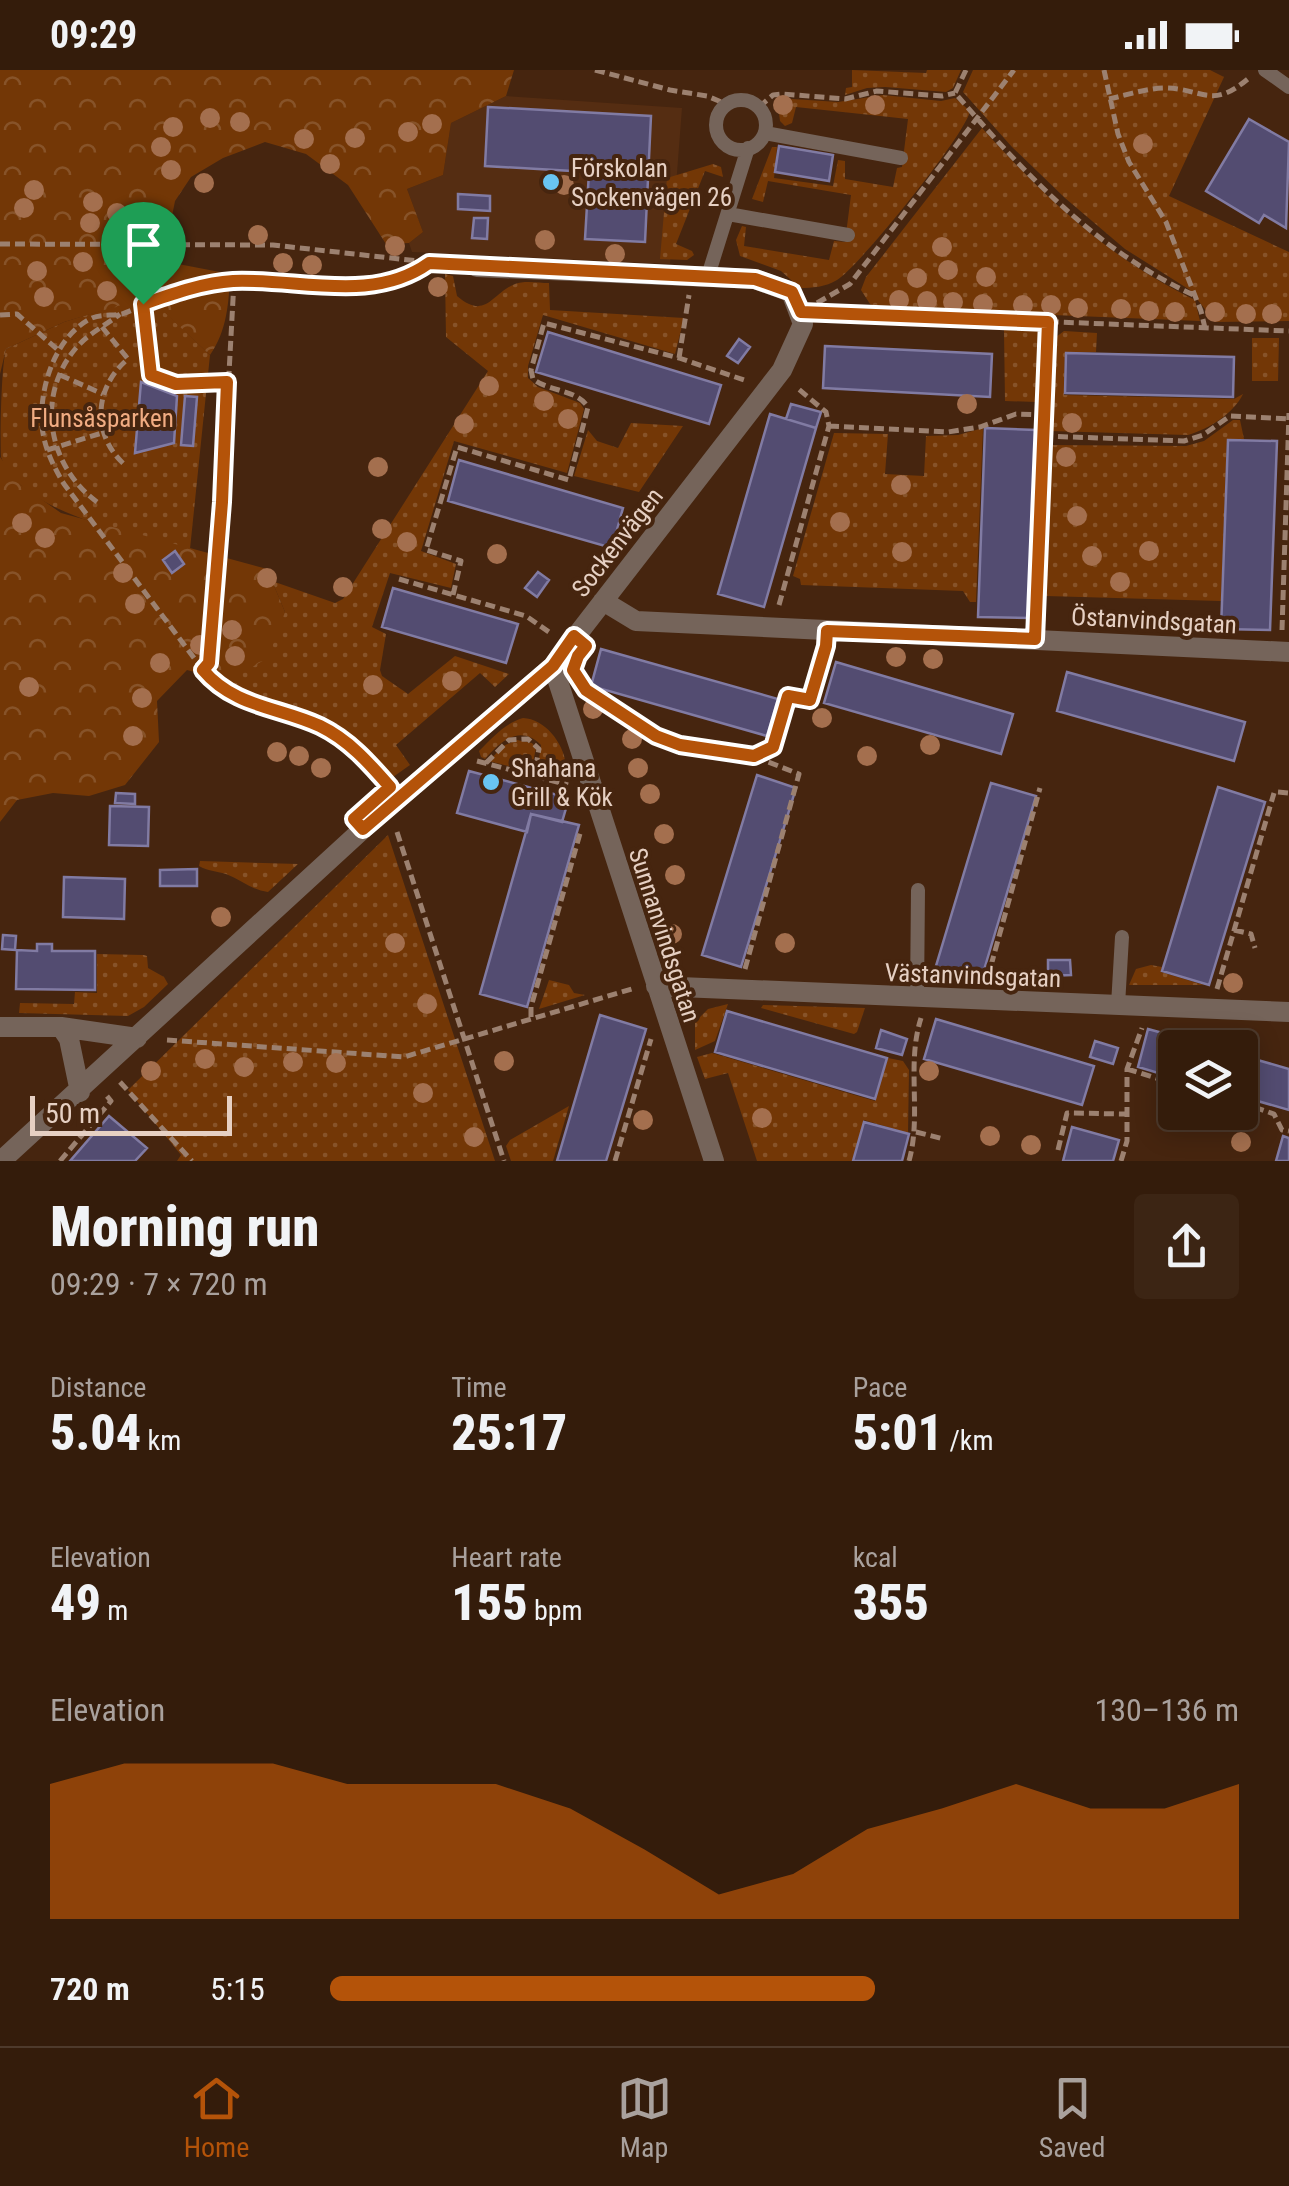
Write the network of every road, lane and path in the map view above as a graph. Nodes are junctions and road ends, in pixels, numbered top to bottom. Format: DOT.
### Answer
graph roads {
  1 [pos="595,70"];
  2 [pos="966,70"];
  3 [pos="1014,70"];
  4 [pos="1104,70"];
  5 [pos="1262,70"];
  6 [pos="1289,86"];
  7 [pos="955,92"];
  8 [pos="1109,99"];
  9 [pos="726,104"];
  10 [pos="760,108"];
  11 [pos="978,119"];
  12 [pos="765,133"];
  13 [pos="748,148"];
  14 [pos="901,158"];
  15 [pos="728,214"];
  16 [pos="848,235"];
  17 [pos="0,244"];
  18 [pos="429,263"];
  19 [pos="477,267"];
  20 [pos="699,278"];
  21 [pos="234,281"];
  22 [pos="1196,296"];
  23 [pos="143,304"];
  24 [pos="801,312"];
  25 [pos="120,314"];
  26 [pos="0,315"];
  27 [pos="1048,322"];
  28 [pos="102,326"];
  29 [pos="1204,328"];
  30 [pos="1289,331"];
  31 [pos="59,351"];
  32 [pos="679,358"];
  33 [pos="50,370"];
  34 [pos="782,370"];
  35 [pos="60,374"];
  36 [pos="227,382"];
  37 [pos="763,392"];
  38 [pos="103,394"];
  39 [pos="1044,416"];
  40 [pos="1289,416"];
  41 [pos="829,426"];
  42 [pos="103,433"];
  43 [pos="1043,436"];
  44 [pos="56,446"];
  45 [pos="48,450"];
  46 [pos="1288,458"];
  47 [pos="125,465"];
  48 [pos="97,502"];
  49 [pos="399,579"];
  50 [pos="453,596"];
  51 [pos="603,601"];
  52 [pos="774,629"];
  53 [pos="827,631"];
  54 [pos="574,636"];
  55 [pos="1035,639"];
  56 [pos="1285,646"];
  57 [pos="553,666"];
  58 [pos="203,670"];
  59 [pos="579,680"];
  60 [pos="754,756"];
  61 [pos="466,758"];
  62 [pos="486,763"];
  63 [pos="534,776"];
  64 [pos="390,787"];
  65 [pos="577,787"];
  66 [pos="1040,788"];
  67 [pos="1289,793"];
  68 [pos="393,821"];
  69 [pos="583,822"];
  70 [pos="918,890"];
  71 [pos="1234,930"];
  72 [pos="1122,937"];
  73 [pos="1254,948"];
  74 [pos="743,978"];
  75 [pos="985,988"];
  76 [pos="650,994"];
  77 [pos="1215,997"];
  78 [pos="921,1002"];
  79 [pos="1118,1005"];
  80 [pos="1289,1012"];
  81 [pos="531,1018"];
  82 [pos="0,1026"];
  83 [pos="1142,1026"];
  84 [pos="61,1027"];
  85 [pos="136,1038"];
  86 [pos="463,1038"];
  87 [pos="660,1047"];
  88 [pos="1126,1069"];
  89 [pos="112,1073"];
  90 [pos="1158,1079"];
  91 [pos="88,1089"];
  92 [pos="1258,1108"];
  93 [pos="1128,1114"];
  94 [pos="1289,1131"];
  95 [pos="916,1132"];
  96 [pos="944,1139"];
  97 [pos="1058,1150"];
  98 [pos="1,1161"];
  99 [pos="60,1161"];
  100 [pos="192,1161"];
  101 [pos="504,1161"];
  102 [pos="614,1161"];
  103 [pos="714,1161"];
  104 [pos="909,1161"];
  105 [pos="1121,1161"];
  1 -- 9 [label="path"];
  2 -- 7 [label="path"];
  3 -- 11 [label="path"];
  4 -- 8 [label="path"];
  5 -- 6 [label="lane"];
  5 -- 8 [label="path"];
  7 -- 10 [label="path"];
  7 -- 11 [label="path"];
  8 -- 22 [label="path"];
  9 -- 10 [label="lane"];
  9 -- 13 [label="lane"];
  10 -- 12 [label="lane"];
  11 -- 22 [label="path"];
  11 -- 24 [label="path"];
  12 -- 13 [label="lane"];
  12 -- 14 [label="lane"];
  13 -- 15 [label="lane"];
  15 -- 16 [label="lane"];
  15 -- 20 [label="lane"];
  17 -- 18 [label="path"];
  18 -- 19 [label="path"];
  18 -- 21 [label="path"];
  19 -- 20 [label="street"];
  20 -- 24 [label="street"];
  20 -- 32 [label="path"];
  21 -- 23 [label="path"];
  21 -- 36 [label="path"];
  22 -- 29 [label="path"];
  23 -- 25 [label="path"];
  23 -- 36 [label="path"];
  24 -- 27 [label="path"];
  24 -- 34 [label="street, Sockenvägen"];
  25 -- 28 [label="path"];
  25 -- 31 [label="path"];
  26 -- 31 [label="path"];
  27 -- 29 [label="path"];
  27 -- 39 [label="path"];
  28 -- 35 [label="path"];
  28 -- 38 [label="path"];
  29 -- 30 [label="path"];
  31 -- 33 [label="path"];
  32 -- 37 [label="path"];
  32 -- 50 [label="path"];
  33 -- 35 [label="path"];
  33 -- 45 [label="path"];
  34 -- 37 [label="street, Sockenvägen"];
  34 -- 41 [label="path"];
  35 -- 38 [label="path"];
  35 -- 44 [label="path"];
  36 -- 58 [label="path"];
  37 -- 51 [label="street, Sockenvägen"];
  38 -- 42 [label="path"];
  39 -- 41 [label="path"];
  39 -- 43 [label="path"];
  40 -- 43 [label="path"];
  40 -- 46 [label="path"];
  41 -- 52 [label="path"];
  42 -- 44 [label="path"];
  42 -- 47 [label="path"];
  43 -- 55 [label="path"];
  44 -- 45 [label="path"];
  44 -- 48 [label="path"];
  45 -- 58 [label="path"];
  46 -- 56 [label="path"];
  49 -- 50 [label="path"];
  50 -- 54 [label="path"];
  51 -- 52 [label="street, Östanvindsgatan"];
  51 -- 54 [label="street, Sockenvägen"];
  52 -- 53 [label="street, Östanvindsgatan"];
  53 -- 55 [label="street, Östanvindsgatan"];
  53 -- 60 [label="path"];
  54 -- 57 [label="street, Sockenvägen"];
  55 -- 56 [label="street, Östanvindsgatan"];
  57 -- 76 [label="street, Sunnanvindsgatan"];
  57 -- 85 [label="street, Sockenvägen"];
  58 -- 64 [label="path"];
  59 -- 60 [label="path"];
  60 -- 74 [label="path"];
  61 -- 62 [label="path"];
  62 -- 63 [label="path"];
  62 -- 63 [label="path"];
  63 -- 65 [label="path"];
  66 -- 75 [label="path"];
  67 -- 71 [label="path"];
  68 -- 86 [label="path"];
  69 -- 81 [label="path"];
  70 -- 78 [label="lane"];
  71 -- 73 [label="path"];
  71 -- 77 [label="path"];
  72 -- 79 [label="lane"];
  76 -- 78 [label="street, Västanvindsgatan"];
  76 -- 81 [label="path"];
  76 -- 103 [label="street, Sunnanvindsgatan"];
  78 -- 79 [label="street, Västanvindsgatan"];
  78 -- 95 [label="path"];
  79 -- 80 [label="street, Västanvindsgatan"];
  81 -- 86 [label="path"];
  82 -- 84 [label="street"];
  83 -- 88 [label="path"];
  84 -- 85 [label="street"];
  84 -- 91 [label="street"];
  85 -- 86 [label="path"];
  85 -- 91 [label="street, Sockenvägen"];
  86 -- 101 [label="path"];
  87 -- 102 [label="path"];
  88 -- 90 [label="path"];
  88 -- 93 [label="path"];
  89 -- 100 [label="path"];
  91 -- 98 [label="street, Sockenvägen"];
  91 -- 99 [label="path"];
  92 -- 94 [label="path"];
  93 -- 97 [label="path"];
  93 -- 105 [label="path"];
  95 -- 96 [label="path"];
  95 -- 104 [label="path"];
}
